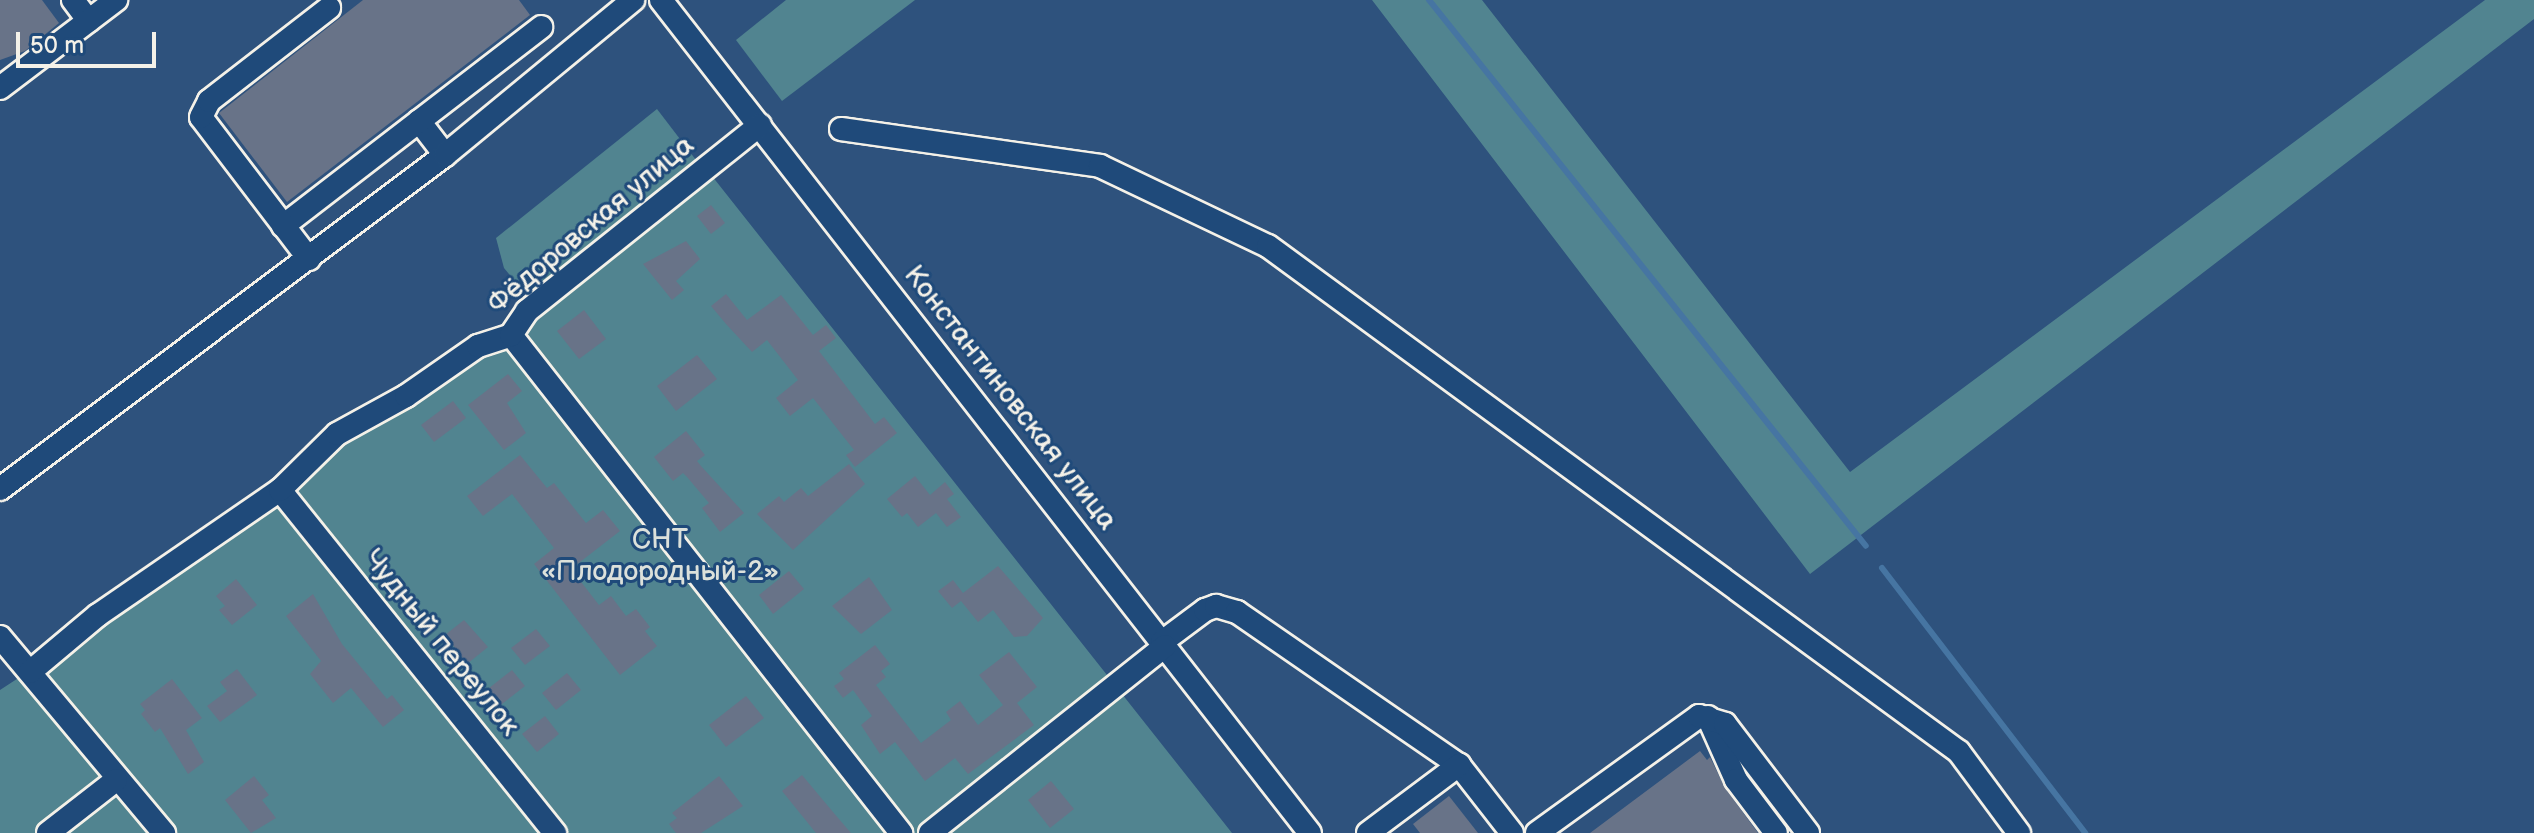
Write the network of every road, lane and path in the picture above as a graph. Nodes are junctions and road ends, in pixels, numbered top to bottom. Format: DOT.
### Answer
graph roads {
  1 [pos="73,0"];
  2 [pos="116,0"];
  3 [pos="633,0"];
  4 [pos="661,0"];
  5 [pos="329,8"];
  6 [pos="89,21"];
  7 [pos="541,27"];
  8 [pos="0,88"];
  9 [pos="419,121"];
  10 [pos="760,125"];
  11 [pos="841,129"];
  12 [pos="445,155"];
  13 [pos="283,226"];
  14 [pos="309,259"];
  15 [pos="511,335"];
  16 [pos="0,489"];
  17 [pos="280,490"];
  18 [pos="0,637"];
  19 [pos="1163,644"];
  20 [pos="30,672"];
  21 [pos="1708,717"];
  22 [pos="1459,765"];
  23 [pos="116,780"];
  24 [pos="1799,830"];
  25 [pos="1365,832"];
  26 [pos="48,833"];
  27 [pos="164,833"];
  28 [pos="555,833"];
  29 [pos="901,833"];
  30 [pos="930,833"];
  31 [pos="1310,833"];
  32 [pos="1512,833"];
  33 [pos="1537,833"];
  34 [pos="1776,833"];
  35 [pos="2019,833"];
  1 -- 6 [label="street"];
  2 -- 6 [label="street"];
  3 -- 12 [label="street"];
  4 -- 10 [label="street, Константиновская улица"];
  5 -- 13 [label="street"];
  6 -- 8 [label="street"];
  7 -- 9 [label="street"];
  9 -- 12 [label="street"];
  9 -- 13 [label="street"];
  10 -- 15 [label="street, Фёдоровская улица"];
  10 -- 19 [label="street, Константиновская улица"];
  11 -- 35 [label="street"];
  12 -- 14 [label="street"];
  13 -- 14 [label="street"];
  14 -- 16 [label="street"];
  15 -- 17 [label="street, Фёдоровская улица"];
  15 -- 29 [label="street"];
  17 -- 20 [label="street, Фёдоровская улица"];
  17 -- 28 [label="street, Чудный переулок"];
  18 -- 20 [label="street"];
  19 -- 22 [label="street"];
  19 -- 30 [label="street"];
  19 -- 31 [label="street, Константиновская улица"];
  20 -- 23 [label="street"];
  21 -- 24 [label="street"];
  21 -- 33 [label="street"];
  21 -- 34 [label="street"];
  22 -- 25 [label="street"];
  22 -- 32 [label="street"];
  23 -- 26 [label="street"];
  23 -- 27 [label="street"];
}
